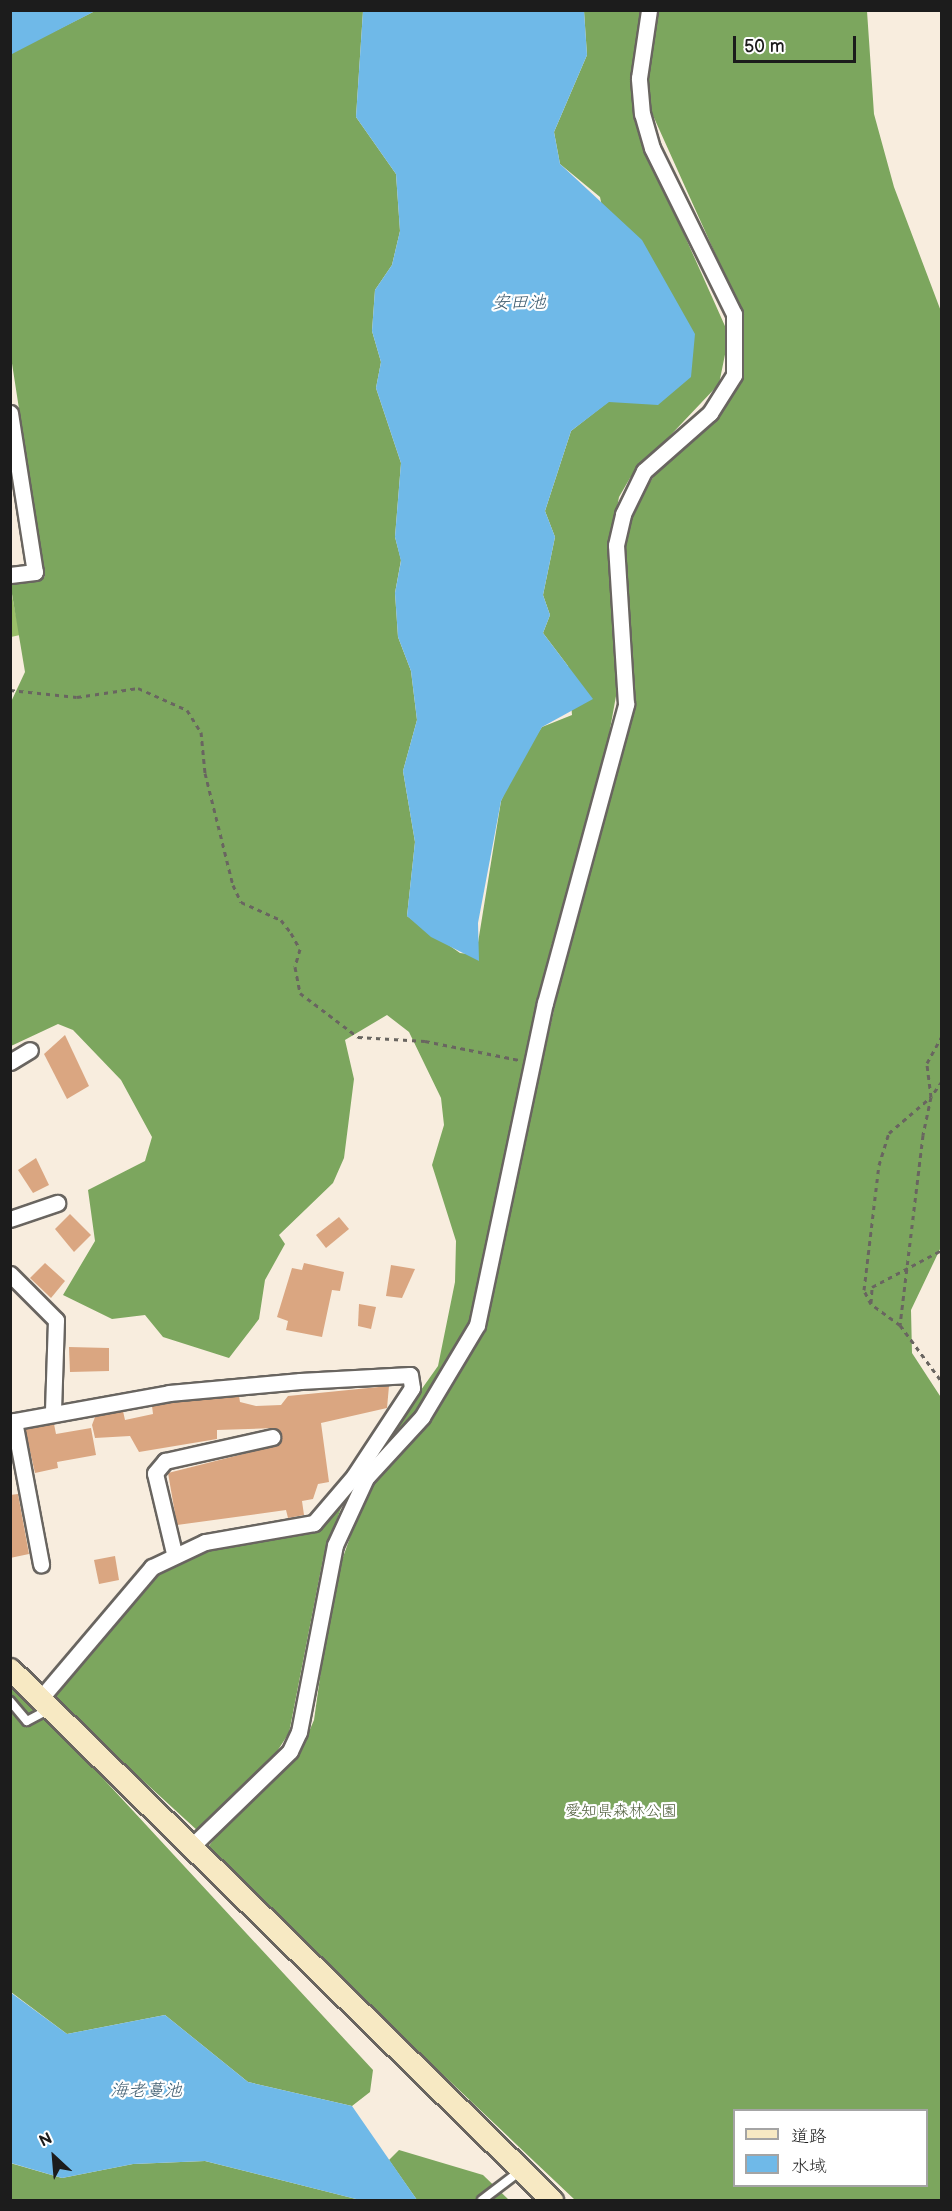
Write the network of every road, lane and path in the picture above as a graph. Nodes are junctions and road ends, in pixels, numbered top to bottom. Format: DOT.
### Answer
graph roads {
  1 [pos="649,10"];
  2 [pos="10,413"];
  3 [pos="10,575"];
  4 [pos="10,690"];
  5 [pos="942,1036"];
  6 [pos="30,1050"];
  7 [pos="10,1062"];
  8 [pos="536,1063"];
  9 [pos="942,1081"];
  10 [pos="931,1097"];
  11 [pos="57,1203"];
  12 [pos="10,1219"];
  13 [pos="942,1250"];
  14 [pos="906,1269"];
  15 [pos="10,1274"];
  16 [pos="871,1304"];
  17 [pos="900,1325"];
  18 [pos="942,1382"];
  19 [pos="53,1412"];
  20 [pos="12,1422"];
  21 [pos="272,1437"];
  22 [pos="362,1474"];
  23 [pos="174,1553"];
  24 [pos="41,1564"];
  25 [pos="10,1669"];
  26 [pos="10,1701"];
  27 [pos="45,1704"];
  28 [pos="190,1848"];
  29 [pos="520,2171"];
  30 [pos="482,2200"];
  31 [pos="552,2200"];
  1 -- 8 [label="street"];
  2 -- 3 [label="street"];
  4 -- 8 [label="path"];
  5 -- 10 [label="path"];
  6 -- 7 [label="street"];
  8 -- 22 [label="street"];
  9 -- 10 [label="path"];
  10 -- 14 [label="path"];
  10 -- 16 [label="path"];
  11 -- 12 [label="street"];
  13 -- 14 [label="path"];
  14 -- 16 [label="path"];
  14 -- 17 [label="path"];
  15 -- 19 [label="street"];
  16 -- 17 [label="path"];
  17 -- 18 [label="path"];
  19 -- 20 [label="street"];
  19 -- 22 [label="street"];
  20 -- 24 [label="street"];
  21 -- 23 [label="street"];
  22 -- 23 [label="street"];
  22 -- 28 [label="street"];
  23 -- 27 [label="street"];
  25 -- 27 [label="street"];
  26 -- 27 [label="lane"];
  27 -- 28 [label="street"];
  28 -- 29 [label="street"];
  29 -- 30 [label="lane"];
  29 -- 31 [label="street"];
}
